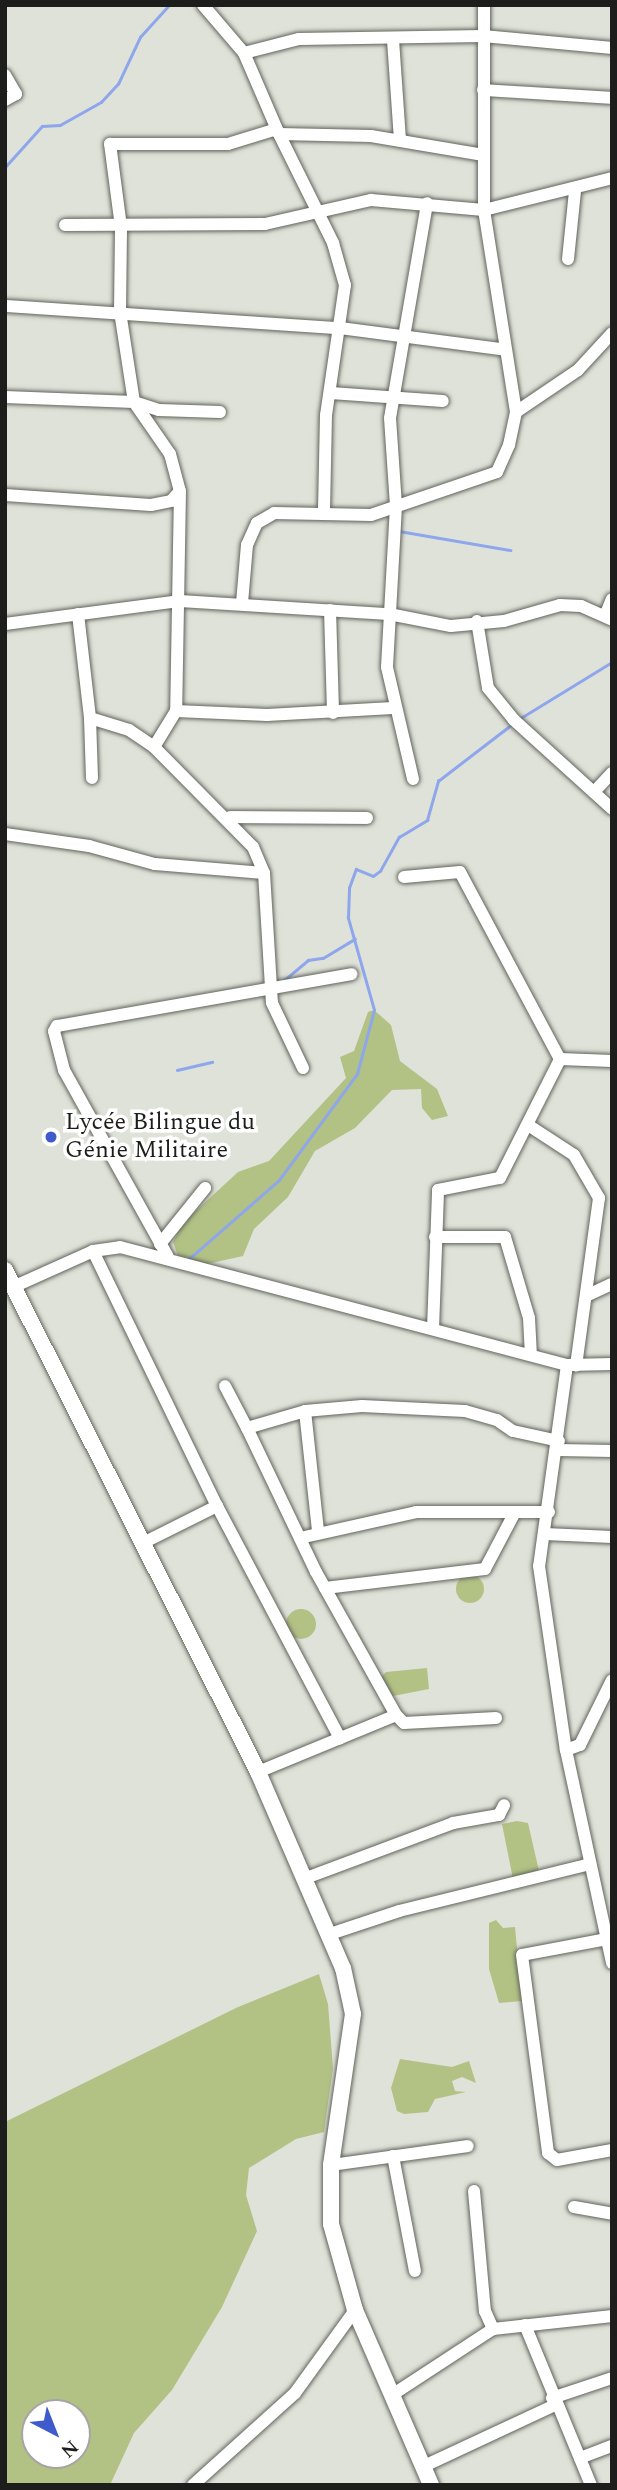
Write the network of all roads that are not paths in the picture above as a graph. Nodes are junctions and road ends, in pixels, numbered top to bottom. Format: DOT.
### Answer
graph roads {
  1 [pos="203,5"];
  2 [pos="484,5"];
  3 [pos="483,36"];
  4 [pos="393,40"];
  5 [pos="612,48"];
  6 [pos="244,53"];
  7 [pos="5,75"];
  8 [pos="483,90"];
  9 [pos="612,98"];
  10 [pos="5,100"];
  11 [pos="278,132"];
  12 [pos="400,140"];
  13 [pos="483,155"];
  14 [pos="612,178"];
  15 [pos="575,191"];
  16 [pos="427,202"];
  17 [pos="315,209"];
  18 [pos="484,210"];
  19 [pos="65,225"];
  20 [pos="121,227"];
  21 [pos="568,259"];
  22 [pos="5,306"];
  23 [pos="120,312"];
  24 [pos="340,328"];
  25 [pos="612,333"];
  26 [pos="405,334"];
  27 [pos="506,350"];
  28 [pos="331,393"];
  29 [pos="394,393"];
  30 [pos="5,397"];
  31 [pos="443,401"];
  32 [pos="134,402"];
  33 [pos="220,412"];
  34 [pos="516,412"];
  35 [pos="180,491"];
  36 [pos="5,495"];
  37 [pos="396,506"];
  38 [pos="324,512"];
  39 [pos="612,599"];
  40 [pos="180,601"];
  41 [pos="242,603"];
  42 [pos="330,610"];
  43 [pos="78,614"];
  44 [pos="389,614"];
  45 [pos="608,618"];
  46 [pos="477,621"];
  47 [pos="5,624"];
  48 [pos="393,708"];
  49 [pos="176,711"];
  50 [pos="333,713"];
  51 [pos="90,718"];
  52 [pos="154,747"];
  53 [pos="612,773"];
  54 [pos="92,778"];
  55 [pos="413,779"];
  56 [pos="594,792"];
  57 [pos="612,808"];
  58 [pos="230,817"];
  59 [pos="367,818"];
  60 [pos="5,834"];
  61 [pos="264,873"];
  62 [pos="404,877"];
  63 [pos="351,974"];
  64 [pos="270,989"];
  65 [pos="560,1059"];
  66 [pos="612,1061"];
  67 [pos="303,1068"];
  68 [pos="528,1125"];
  69 [pos="205,1188"];
  70 [pos="606,1203"];
  71 [pos="435,1237"];
  72 [pos="160,1244"];
  73 [pos="93,1251"];
  74 [pos="168,1257"];
  75 [pos="5,1270"];
  76 [pos="612,1284"];
  77 [pos="13,1287"];
  78 [pos="588,1295"];
  79 [pos="433,1329"];
  80 [pos="531,1355"];
  81 [pos="612,1364"];
  82 [pos="571,1365"];
  83 [pos="225,1386"];
  84 [pos="305,1411"];
  85 [pos="247,1428"];
  86 [pos="559,1446"];
  87 [pos="612,1451"];
  88 [pos="216,1506"];
  89 [pos="515,1512"];
  90 [pos="549,1512"];
  91 [pos="318,1531"];
  92 [pos="545,1534"];
  93 [pos="300,1538"];
  94 [pos="612,1538"];
  95 [pos="143,1543"];
  96 [pos="326,1587"];
  97 [pos="612,1680"];
  98 [pos="396,1715"];
  99 [pos="496,1718"];
  100 [pos="340,1738"];
  101 [pos="566,1750"];
  102 [pos="258,1772"];
  103 [pos="504,1805"];
  104 [pos="590,1864"];
  105 [pos="306,1878"];
  106 [pos="608,1924"];
  107 [pos="330,1934"];
  108 [pos="607,1939"];
  109 [pos="612,1964"];
  110 [pos="468,2146"];
  111 [pos="612,2150"];
  112 [pos="393,2156"];
  113 [pos="331,2165"];
  114 [pos="474,2191"];
  115 [pos="574,2207"];
  116 [pos="612,2214"];
  117 [pos="415,2271"];
  118 [pos="355,2310"];
  119 [pos="612,2316"];
  120 [pos="524,2325"];
  121 [pos="493,2329"];
  122 [pos="612,2378"];
  123 [pos="392,2395"];
  124 [pos="554,2401"];
  125 [pos="612,2446"];
  126 [pos="580,2458"];
  127 [pos="422,2467"];
  128 [pos="193,2485"];
  129 [pos="431,2485"];
  130 [pos="591,2485"];
  1 -- 6 [label="street"];
  2 -- 3 [label="street"];
  3 -- 4 [label="street"];
  3 -- 5 [label="street"];
  3 -- 8 [label="street"];
  4 -- 6 [label="street"];
  4 -- 12 [label="street"];
  6 -- 11 [label="street"];
  7 -- 10 [label="street"];
  8 -- 9 [label="street"];
  8 -- 13 [label="street"];
  11 -- 12 [label="street"];
  11 -- 17 [label="street"];
  11 -- 20 [label="street"];
  12 -- 13 [label="street"];
  13 -- 18 [label="street"];
  14 -- 15 [label="street"];
  15 -- 18 [label="street"];
  15 -- 21 [label="street"];
  16 -- 17 [label="street"];
  16 -- 18 [label="street"];
  16 -- 26 [label="street"];
  17 -- 20 [label="street"];
  17 -- 24 [label="street"];
  18 -- 27 [label="street"];
  19 -- 20 [label="street"];
  20 -- 23 [label="street"];
  22 -- 23 [label="street"];
  23 -- 24 [label="street"];
  23 -- 32 [label="street"];
  24 -- 26 [label="street"];
  24 -- 28 [label="street"];
  25 -- 34 [label="street"];
  26 -- 27 [label="street"];
  26 -- 29 [label="street"];
  27 -- 34 [label="street"];
  28 -- 29 [label="street"];
  28 -- 38 [label="street"];
  29 -- 31 [label="street"];
  29 -- 37 [label="street"];
  30 -- 32 [label="street"];
  32 -- 33 [label="street"];
  32 -- 35 [label="street"];
  34 -- 37 [label="street"];
  35 -- 36 [label="street"];
  35 -- 40 [label="street"];
  37 -- 38 [label="street"];
  37 -- 44 [label="street"];
  38 -- 41 [label="street"];
  39 -- 45 [label="street"];
  40 -- 41 [label="street"];
  40 -- 43 [label="street"];
  40 -- 49 [label="street"];
  41 -- 42 [label="street"];
  42 -- 44 [label="street"];
  42 -- 50 [label="street"];
  43 -- 47 [label="street"];
  43 -- 51 [label="street"];
  44 -- 46 [label="street"];
  44 -- 48 [label="street"];
  45 -- 46 [label="street"];
  46 -- 56 [label="street"];
  48 -- 50 [label="street"];
  48 -- 55 [label="street"];
  49 -- 50 [label="street"];
  49 -- 52 [label="street"];
  51 -- 52 [label="street"];
  51 -- 54 [label="street"];
  52 -- 58 [label="street"];
  53 -- 56 [label="street"];
  56 -- 57 [label="street"];
  58 -- 59 [label="street"];
  58 -- 61 [label="street"];
  60 -- 61 [label="street"];
  61 -- 64 [label="street"];
  62 -- 65 [label="street"];
  63 -- 64 [label="street"];
  64 -- 67 [label="street"];
  64 -- 72 [label="street"];
  65 -- 66 [label="street"];
  65 -- 68 [label="street"];
  68 -- 70 [label="street"];
  68 -- 71 [label="street"];
  69 -- 72 [label="street"];
  70 -- 78 [label="street"];
  71 -- 79 [label="street"];
  71 -- 80 [label="street"];
  72 -- 74 [label="street"];
  73 -- 74 [label="street"];
  73 -- 77 [label="street"];
  73 -- 88 [label="street"];
  74 -- 79 [label="street"];
  75 -- 77 [label="main road"];
  76 -- 78 [label="street"];
  77 -- 95 [label="main road"];
  78 -- 82 [label="street"];
  79 -- 80 [label="street"];
  80 -- 82 [label="street"];
  81 -- 82 [label="street"];
  82 -- 86 [label="street"];
  83 -- 85 [label="street"];
  84 -- 85 [label="street"];
  84 -- 86 [label="street"];
  84 -- 91 [label="street"];
  85 -- 93 [label="street"];
  86 -- 87 [label="street"];
  86 -- 90 [label="street"];
  88 -- 95 [label="street"];
  88 -- 100 [label="street"];
  89 -- 90 [label="street"];
  89 -- 91 [label="street"];
  89 -- 96 [label="street"];
  90 -- 92 [label="street"];
  91 -- 93 [label="street"];
  92 -- 94 [label="street"];
  92 -- 101 [label="street"];
  93 -- 96 [label="street"];
  95 -- 102 [label="main road"];
  96 -- 98 [label="street"];
  97 -- 101 [label="street"];
  98 -- 99 [label="street"];
  98 -- 100 [label="street"];
  100 -- 102 [label="street"];
  101 -- 104 [label="street"];
  102 -- 105 [label="main road"];
  103 -- 105 [label="street"];
  104 -- 106 [label="street"];
  104 -- 107 [label="street"];
  105 -- 107 [label="main road"];
  106 -- 108 [label="street"];
  107 -- 113 [label="main road"];
  108 -- 109 [label="street"];
  108 -- 111 [label="street"];
  110 -- 112 [label="street"];
  112 -- 113 [label="street"];
  112 -- 117 [label="street"];
  113 -- 118 [label="main road"];
  114 -- 121 [label="street"];
  115 -- 116 [label="street"];
  118 -- 123 [label="main road"];
  118 -- 128 [label="street"];
  119 -- 120 [label="street"];
  120 -- 121 [label="street"];
  120 -- 124 [label="street"];
  121 -- 123 [label="street"];
  122 -- 124 [label="street"];
  123 -- 127 [label="main road"];
  124 -- 126 [label="street"];
  124 -- 127 [label="street"];
  125 -- 126 [label="street"];
  126 -- 130 [label="street"];
  127 -- 129 [label="main road"];
}
